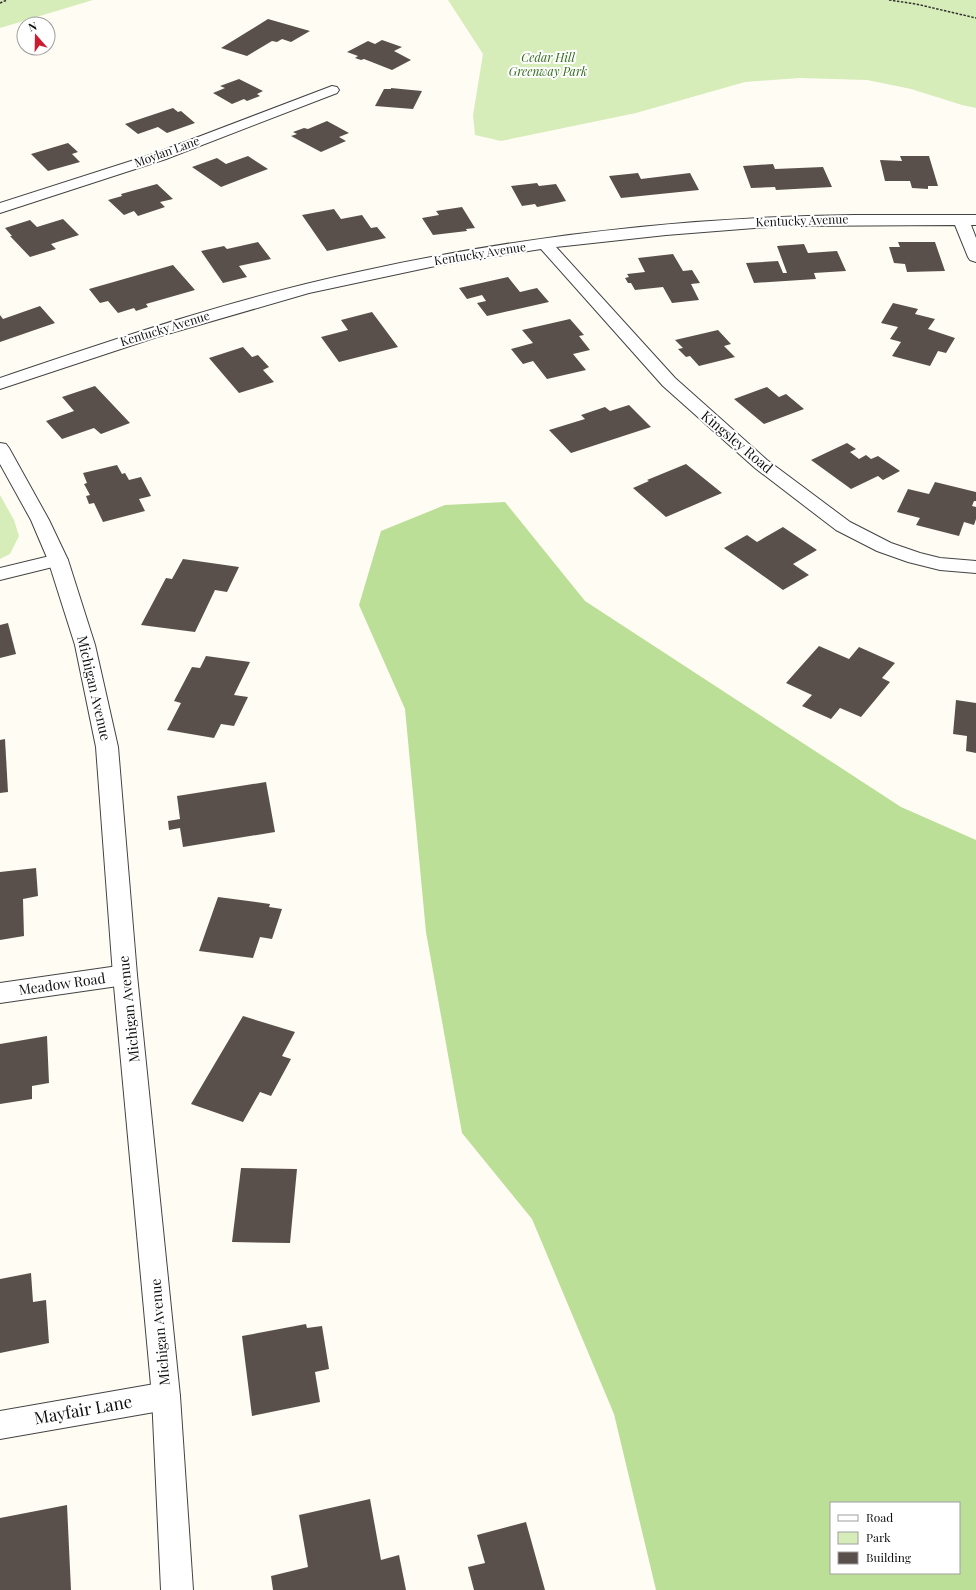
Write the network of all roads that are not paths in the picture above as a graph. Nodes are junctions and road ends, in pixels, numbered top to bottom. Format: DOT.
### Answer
graph roads {
  1 [pos="332,90"];
  2 [pos="0,208"];
  3 [pos="969,220"];
  4 [pos="545,244"];
  5 [pos="976,257"];
  6 [pos="0,384"];
  7 [pos="0,448"];
  8 [pos="58,560"];
  9 [pos="976,567"];
  10 [pos="0,574"];
  11 [pos="125,975"];
  12 [pos="0,993"];
  13 [pos="166,1396"];
  14 [pos="0,1424"];
  15 [pos="177,1590"];
  1 -- 2 [label="street, Moylan Lane"];
  3 -- 4 [label="street, Kentucky Avenue"];
  3 -- 5 [label="street"];
  4 -- 6 [label="street, Kentucky Avenue"];
  4 -- 9 [label="street, Kingsley Road"];
  7 -- 8 [label="street, Michigan Avenue"];
  8 -- 10 [label="street"];
  8 -- 11 [label="street, Michigan Avenue"];
  11 -- 12 [label="street, Meadow Road"];
  11 -- 13 [label="street, Michigan Avenue"];
  13 -- 14 [label="street, Mayfair Lane"];
  13 -- 15 [label="street, Michigan Avenue"];
}
